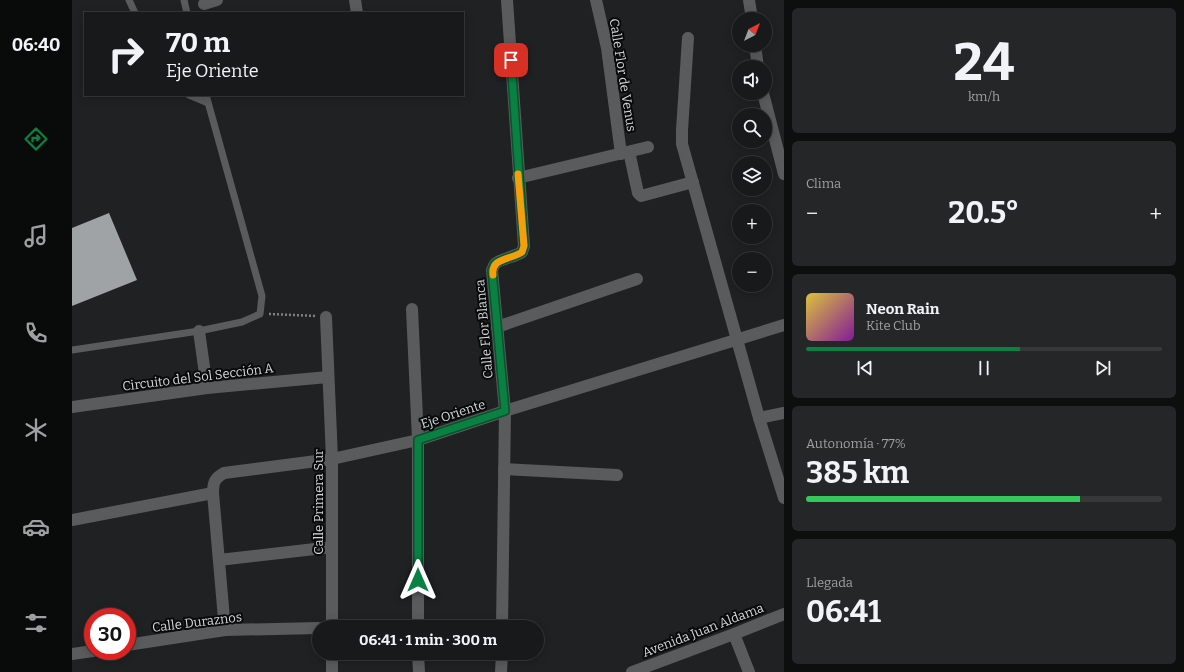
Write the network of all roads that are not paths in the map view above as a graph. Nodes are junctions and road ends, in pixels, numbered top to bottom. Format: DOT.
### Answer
graph roads {
  1 [pos="128,0"];
  2 [pos="184,0"];
  3 [pos="217,0"];
  4 [pos="355,0"];
  5 [pos="507,0"];
  6 [pos="596,0"];
  7 [pos="749,0"];
  8 [pos="204,4"];
  9 [pos="135,12"];
  10 [pos="187,12"];
  11 [pos="357,12"];
  12 [pos="751,12"];
  13 [pos="688,38"];
  14 [pos="191,96"];
  15 [pos="206,96"];
  16 [pos="765,100"];
  17 [pos="208,103"];
  18 [pos="648,147"];
  19 [pos="624,153"];
  20 [pos="784,174"];
  21 [pos="518,178"];
  22 [pos="693,182"];
  23 [pos="637,279"];
  24 [pos="412,309"];
  25 [pos="326,317"];
  26 [pos="784,325"];
  27 [pos="497,326"];
  28 [pos="199,331"];
  29 [pos="738,340"];
  30 [pos="72,350"];
  31 [pos="328,377"];
  32 [pos="207,388"];
  33 [pos="72,407"];
  34 [pos="505,411"];
  35 [pos="784,413"];
  36 [pos="759,418"];
  37 [pos="418,440"];
  38 [pos="332,459"];
  39 [pos="504,470"];
  40 [pos="616,475"];
  41 [pos="213,493"];
  42 [pos="784,498"];
  43 [pos="72,520"];
  44 [pos="332,547"];
  45 [pos="219,560"];
  46 [pos="784,614"];
  47 [pos="332,620"];
  48 [pos="418,620"];
  49 [pos="502,620"];
  50 [pos="312,628"];
  51 [pos="225,630"];
  52 [pos="734,634"];
  53 [pos="136,644"];
  54 [pos="84,652"];
  55 [pos="72,654"];
  56 [pos="332,660"];
  57 [pos="418,660"];
  58 [pos="502,660"];
  59 [pos="657,668"];
  60 [pos="332,672"];
  61 [pos="418,672"];
  62 [pos="501,672"];
  63 [pos="632,672"];
  64 [pos="749,672"];
  1 -- 9 [label="lane"];
  2 -- 10 [label="lane"];
  3 -- 8 [label="street"];
  4 -- 11 [label="street"];
  5 -- 21 [label="street, Calle Flor Blanca"];
  6 -- 19 [label="street, Calle Flor de Venus"];
  7 -- 12 [label="street"];
  13 -- 22 [label="street"];
  14 -- 17 [label="lane"];
  15 -- 17 [label="lane"];
  16 -- 20 [label="street"];
  17 -- 28 [label="lane"];
  18 -- 19 [label="street"];
  19 -- 21 [label="street"];
  19 -- 22 [label="street, Calle Flor de Venus"];
  21 -- 27 [label="street, Calle Flor Blanca"];
  22 -- 29 [label="street"];
  23 -- 27 [label="street"];
  24 -- 37 [label="street"];
  25 -- 31 [label="street, Calle Primera Sur"];
  26 -- 29 [label="street, Eje Oriente"];
  27 -- 34 [label="street, Calle Flor Blanca"];
  28 -- 30 [label="lane"];
  28 -- 32 [label="street"];
  29 -- 34 [label="street, Eje Oriente"];
  29 -- 36 [label="street"];
  31 -- 32 [label="street, Circuito del Sol Sección A"];
  31 -- 38 [label="street, Calle Primera Sur"];
  32 -- 33 [label="street, Circuito del Sol Sección A"];
  34 -- 37 [label="street, Eje Oriente"];
  34 -- 39 [label="street, Calle Flor Blanca"];
  35 -- 36 [label="street"];
  36 -- 42 [label="street"];
  37 -- 38 [label="street, Eje Oriente"];
  37 -- 48 [label="street"];
  38 -- 41 [label="street, Eje Oriente"];
  38 -- 44 [label="street, Calle Primera Sur"];
  39 -- 40 [label="street"];
  39 -- 49 [label="street, Calle Flor Blanca"];
  41 -- 43 [label="street"];
  41 -- 45 [label="street"];
  44 -- 45 [label="street"];
  44 -- 47 [label="street, Calle Primera Sur"];
  45 -- 51 [label="street"];
  46 -- 52 [label="street, Avenida Juan Aldama"];
  50 -- 51 [label="street, Calle Duraznos"];
  51 -- 53 [label="street, Calle Duraznos"];
  52 -- 59 [label="street, Avenida Juan Aldama"];
  52 -- 64 [label="street"];
  54 -- 55 [label="street"];
  56 -- 60 [label="street"];
  57 -- 61 [label="street"];
  58 -- 62 [label="street"];
  59 -- 63 [label="street, Avenida Juan Aldama"];
}
